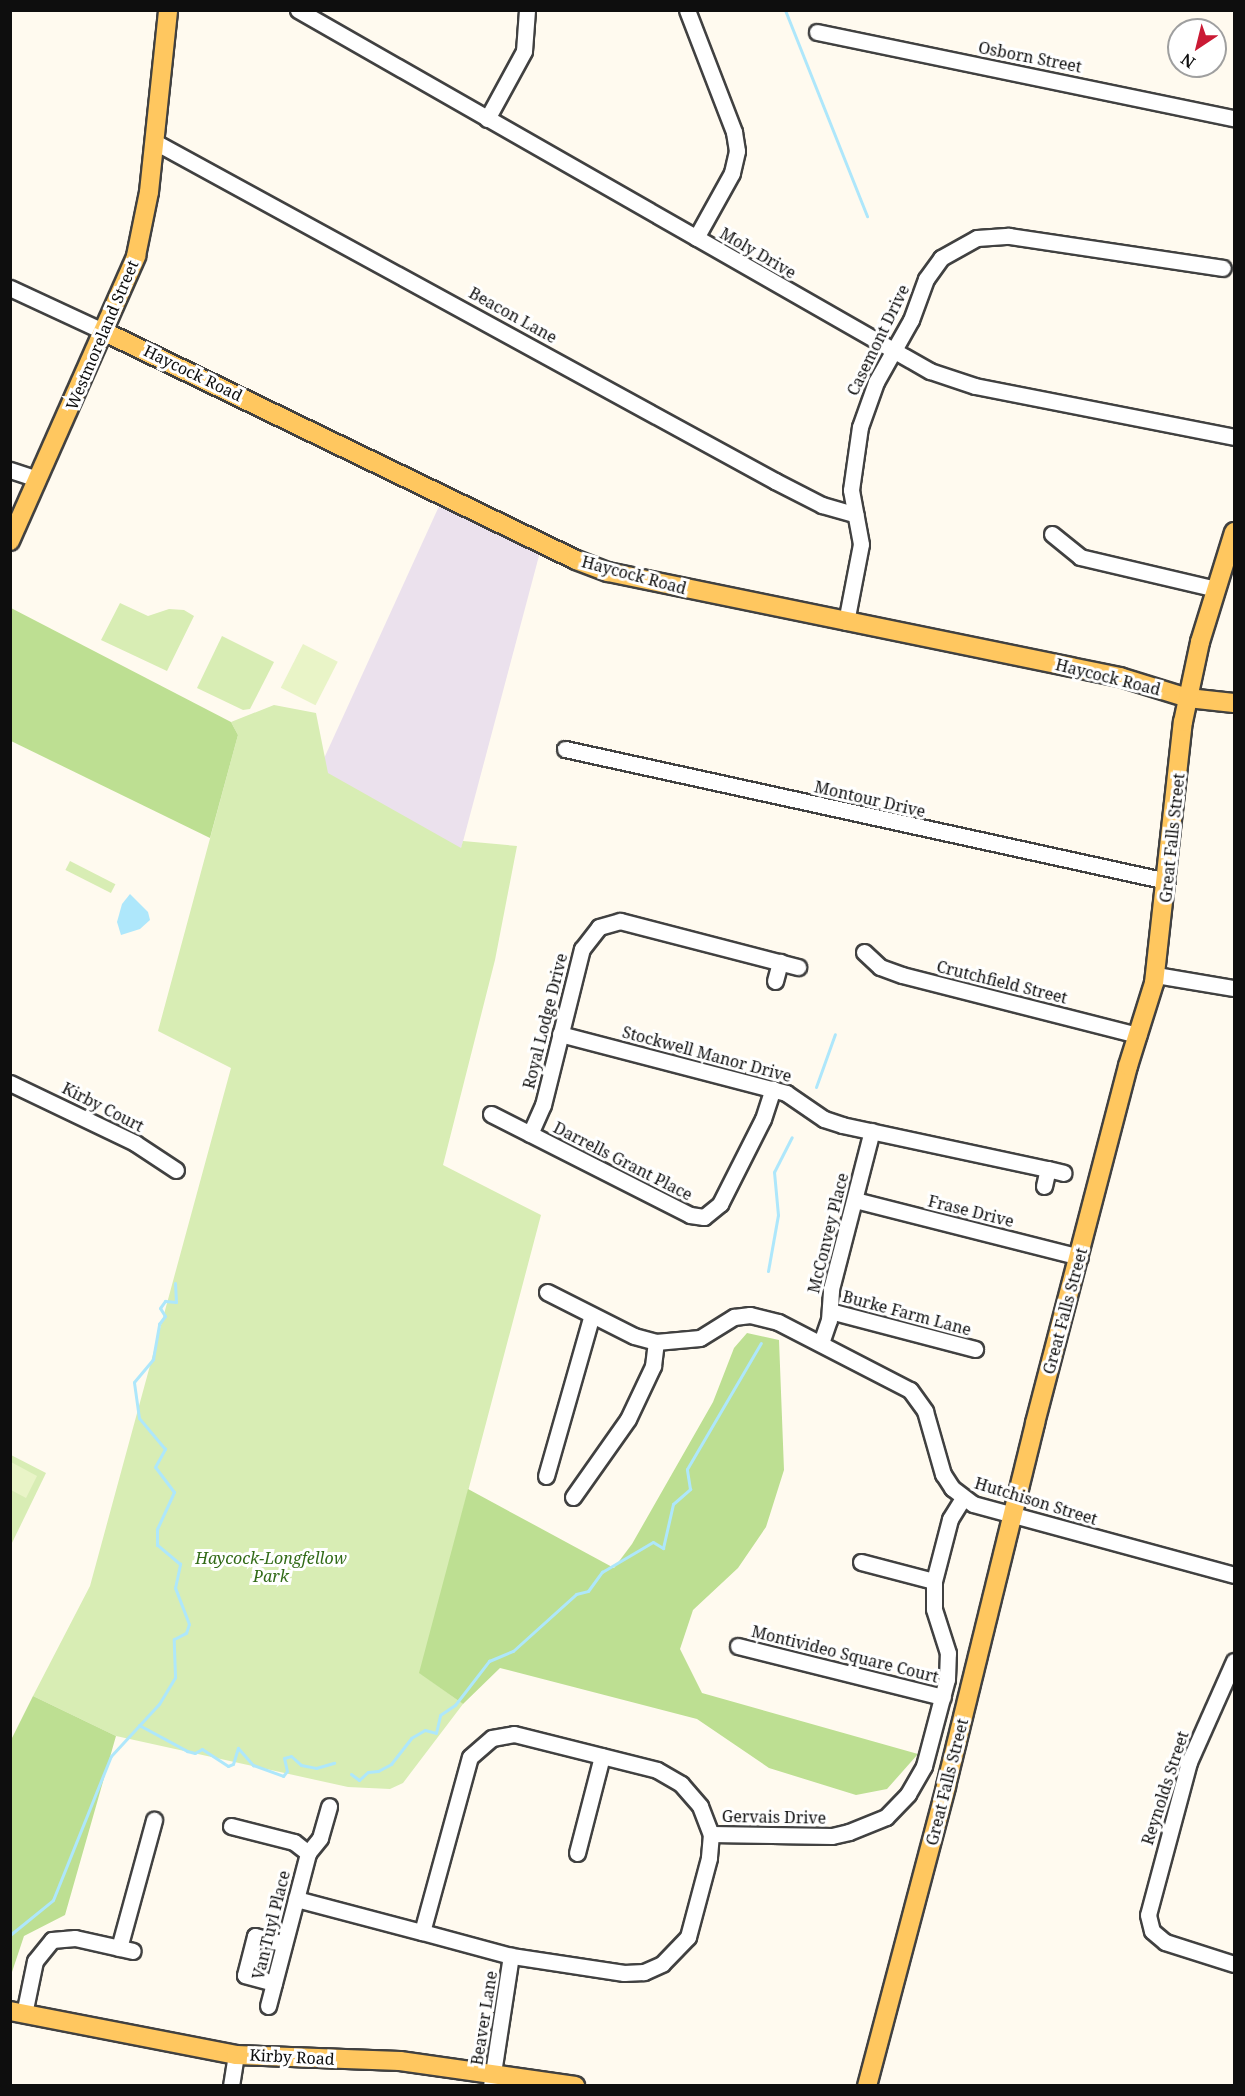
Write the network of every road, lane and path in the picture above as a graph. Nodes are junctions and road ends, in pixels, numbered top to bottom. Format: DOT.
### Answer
graph roads {
  1 [pos="168,10"];
  2 [pos="298,10"];
  3 [pos="527,10"];
  4 [pos="687,10"];
  5 [pos="316,15"];
  6 [pos="817,32"];
  7 [pos="1234,118"];
  8 [pos="487,119"];
  9 [pos="155,142"];
  10 [pos="696,238"];
  11 [pos="1223,268"];
  12 [pos="10,288"];
  13 [pos="105,332"];
  14 [pos="894,351"];
  15 [pos="1234,437"];
  16 [pos="10,470"];
  17 [pos="38,479"];
  18 [pos="856,515"];
  19 [pos="1234,532"];
  20 [pos="1052,534"];
  21 [pos="10,541"];
  22 [pos="1216,589"];
  23 [pos="846,622"];
  24 [pos="1188,698"];
  25 [pos="1234,703"];
  26 [pos="565,749"];
  27 [pos="1167,881"];
  28 [pos="864,952"];
  29 [pos="780,962"];
  30 [pos="798,967"];
  31 [pos="1156,975"];
  32 [pos="775,981"];
  33 [pos="1234,988"];
  34 [pos="560,1034"];
  35 [pos="1138,1035"];
  36 [pos="10,1083"];
  37 [pos="773,1089"];
  38 [pos="491,1114"];
  39 [pos="872,1131"];
  40 [pos="530,1134"];
  41 [pos="1048,1169"];
  42 [pos="176,1170"];
  43 [pos="1064,1173"];
  44 [pos="1044,1186"];
  45 [pos="855,1200"];
  46 [pos="1080,1257"];
  47 [pos="547,1292"];
  48 [pos="830,1311"];
  49 [pos="592,1315"];
  50 [pos="656,1342"];
  51 [pos="821,1343"];
  52 [pos="975,1349"];
  53 [pos="546,1476"];
  54 [pos="573,1497"];
  55 [pos="963,1498"];
  56 [pos="1012,1515"];
  57 [pos="861,1562"];
  58 [pos="1234,1575"];
  59 [pos="934,1581"];
  60 [pos="738,1646"];
  61 [pos="1234,1661"];
  62 [pos="943,1697"];
  63 [pos="602,1756"];
  64 [pos="329,1806"];
  65 [pos="154,1820"];
  66 [pos="231,1826"];
  67 [pos="711,1834"];
  68 [pos="308,1853"];
  69 [pos="577,1853"];
  70 [pos="296,1899"];
  71 [pos="422,1932"];
  72 [pos="284,1944"];
  73 [pos="511,1956"];
  74 [pos="1234,1964"];
  75 [pos="274,1983"];
  76 [pos="268,2006"];
  77 [pos="17,2013"];
  78 [pos="236,2055"];
  79 [pos="493,2079"];
  80 [pos="231,2085"];
  81 [pos="575,2085"];
  82 [pos="867,2085"];
  1 -- 9 [label="main road, Westmoreland Street"];
  2 -- 5 [label="street, Moly Drive"];
  3 -- 8 [label="street"];
  4 -- 10 [label="street"];
  5 -- 8 [label="street, Moly Drive"];
  6 -- 7 [label="street, Osborn Street"];
  8 -- 10 [label="street, Moly Drive"];
  9 -- 13 [label="main road, Westmoreland Street"];
  9 -- 18 [label="street, Beacon Lane"];
  10 -- 14 [label="street, Moly Drive"];
  11 -- 14 [label="street, Casemont Drive"];
  12 -- 13 [label="street, Haycock Road"];
  13 -- 17 [label="main road, Westmoreland Street"];
  13 -- 23 [label="main road, Haycock Road"];
  14 -- 15 [label="street, Moly Drive"];
  14 -- 18 [label="street, Casemont Drive"];
  16 -- 17 [label="street"];
  17 -- 21 [label="main road, Westmoreland Street"];
  18 -- 23 [label="street, Casemont Drive"];
  19 -- 22 [label="main road, Great Falls Street"];
  20 -- 22 [label="street"];
  22 -- 24 [label="main road, Great Falls Street"];
  23 -- 24 [label="main road, Haycock Road"];
  24 -- 25 [label="main road, Haycock Road"];
  24 -- 27 [label="main road, Great Falls Street"];
  26 -- 27 [label="street, Montour Drive"];
  27 -- 31 [label="main road, Great Falls Street"];
  28 -- 35 [label="street, Crutchfield Street"];
  29 -- 30 [label="street"];
  29 -- 32 [label="street"];
  29 -- 34 [label="street, Royal Lodge Drive"];
  31 -- 33 [label="street"];
  31 -- 35 [label="main road, Great Falls Street"];
  34 -- 37 [label="street, Stockwell Manor Drive"];
  34 -- 40 [label="street, Royal Lodge Drive"];
  35 -- 46 [label="main road, Great Falls Street"];
  36 -- 42 [label="street, Kirby Court"];
  37 -- 39 [label="street, Stockwell Manor Drive"];
  37 -- 40 [label="street, Darrells Grant Place"];
  38 -- 40 [label="street, Darrells Grant Place"];
  39 -- 41 [label="street, Stockwell Manor Drive"];
  39 -- 45 [label="street, McConvey Place"];
  41 -- 43 [label="street, Stockwell Manor Drive"];
  41 -- 44 [label="street"];
  45 -- 46 [label="street, Frase Drive"];
  45 -- 48 [label="street, McConvey Place"];
  46 -- 56 [label="main road, Great Falls Street"];
  47 -- 49 [label="street"];
  48 -- 51 [label="street, McConvey Place"];
  48 -- 52 [label="street, Burke Farm Lane"];
  49 -- 50 [label="street"];
  49 -- 53 [label="street"];
  50 -- 51 [label="street, Hutchison Street"];
  50 -- 54 [label="street"];
  51 -- 55 [label="street, Hutchison Street"];
  55 -- 56 [label="street, Hutchison Street"];
  55 -- 59 [label="street, Gervais Drive"];
  56 -- 58 [label="street, Hutchison Street"];
  56 -- 82 [label="main road, Great Falls Street"];
  57 -- 59 [label="street"];
  59 -- 62 [label="street, Gervais Drive"];
  60 -- 62 [label="street, Montivideo Square Court"];
  61 -- 74 [label="street, Reynolds Street"];
  62 -- 67 [label="street, Gervais Drive"];
  63 -- 67 [label="street"];
  63 -- 69 [label="street"];
  63 -- 71 [label="street"];
  64 -- 68 [label="street, Van Tuyl Place"];
  65 -- 77 [label="street"];
  66 -- 68 [label="street"];
  67 -- 73 [label="street"];
  68 -- 70 [label="street, Van Tuyl Place"];
  70 -- 71 [label="street"];
  70 -- 72 [label="street, Van Tuyl Place"];
  71 -- 73 [label="street"];
  72 -- 75 [label="street, Van Tuyl Place"];
  72 -- 75 [label="street"];
  73 -- 79 [label="street, Beaver Lane"];
  75 -- 76 [label="street, Van Tuyl Place"];
  77 -- 78 [label="main road, Kirby Road"];
  78 -- 79 [label="main road, Kirby Road"];
  78 -- 80 [label="street"];
  79 -- 81 [label="main road, Kirby Road"];
}
